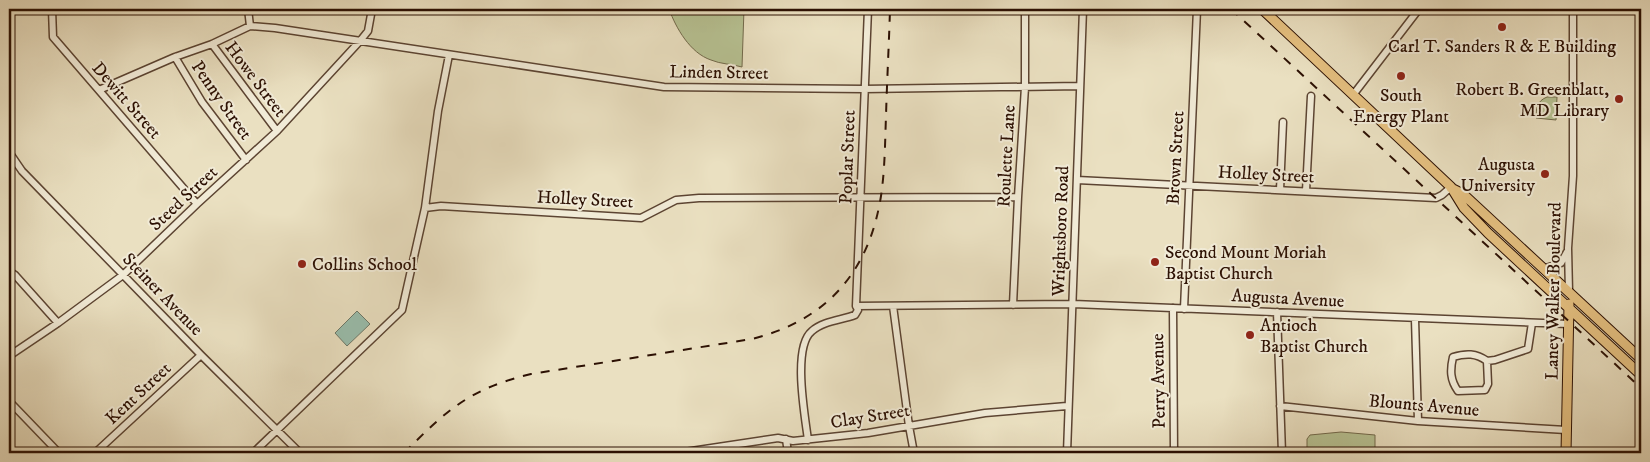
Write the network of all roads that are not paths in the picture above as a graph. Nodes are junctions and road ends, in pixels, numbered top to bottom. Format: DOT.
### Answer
graph roads {
  1 [pos="52,9"];
  2 [pos="248,9"];
  3 [pos="372,9"];
  4 [pos="868,9"];
  5 [pos="1025,9"];
  6 [pos="1083,9"];
  7 [pos="1197,9"];
  8 [pos="1262,9"];
  9 [pos="1419,9"];
  10 [pos="1574,9"];
  11 [pos="250,26"];
  12 [pos="360,42"];
  13 [pos="212,44"];
  14 [pos="449,55"];
  15 [pos="175,57"];
  16 [pos="1080,86"];
  17 [pos="1025,87"];
  18 [pos="864,89"];
  19 [pos="99,90"];
  20 [pos="1353,95"];
  21 [pos="1311,96"];
  22 [pos="1283,122"];
  23 [pos="277,131"];
  24 [pos="9,152"];
  25 [pos="246,160"];
  26 [pos="1077,180"];
  27 [pos="1189,185"];
  28 [pos="1451,188"];
  29 [pos="1280,190"];
  30 [pos="1306,191"];
  31 [pos="1018,197"];
  32 [pos="861,198"];
  33 [pos="196,204"];
  34 [pos="425,208"];
  35 [pos="1568,248"];
  36 [pos="1543,269"];
  37 [pos="9,271"];
  38 [pos="123,275"];
  39 [pos="1569,292"];
  40 [pos="1073,304"];
  41 [pos="1014,305"];
  42 [pos="856,306"];
  43 [pos="893,306"];
  44 [pos="1568,307"];
  45 [pos="1172,308"];
  46 [pos="1184,309"];
  47 [pos="1277,312"];
  48 [pos="1415,319"];
  49 [pos="58,323"];
  50 [pos="1532,323"];
  51 [pos="1568,324"];
  52 [pos="201,355"];
  53 [pos="9,356"];
  54 [pos="1641,359"];
  55 [pos="1487,361"];
  56 [pos="1641,375"];
  57 [pos="9,401"];
  58 [pos="1067,406"];
  59 [pos="1280,406"];
  60 [pos="1418,421"];
  61 [pos="908,426"];
  62 [pos="277,430"];
  63 [pos="1566,430"];
  64 [pos="786,439"];
  65 [pos="808,440"];
  66 [pos="59,453"];
  67 [pos="95,453"];
  68 [pos="253,453"];
  69 [pos="300,453"];
  70 [pos="678,453"];
  71 [pos="788,453"];
  72 [pos="914,453"];
  73 [pos="1067,453"];
  74 [pos="1174,453"];
  75 [pos="1282,453"];
  76 [pos="1566,453"];
  1 -- 19 [label="street, Dewitt Street"];
  2 -- 11 [label="street"];
  3 -- 12 [label="street, Steed Street"];
  4 -- 18 [label="street, Poplar Street"];
  5 -- 17 [label="street, Roulette Lane"];
  6 -- 16 [label="street, Wrightsboro Road"];
  7 -- 27 [label="street, Brown Street"];
  8 -- 20 [label="main road"];
  9 -- 20 [label="street"];
  10 -- 35 [label="street, Laney Walker Boulevard"];
  11 -- 12 [label="street, Linden Street"];
  11 -- 13 [label="street"];
  12 -- 14 [label="street, Linden Street"];
  12 -- 23 [label="street, Steed Street"];
  13 -- 15 [label="street"];
  13 -- 23 [label="street, Howe Street"];
  14 -- 18 [label="street, Linden Street"];
  14 -- 34 [label="street"];
  15 -- 19 [label="street"];
  15 -- 25 [label="street, Penny Street"];
  16 -- 17 [label="street, Linden Street"];
  16 -- 26 [label="street, Wrightsboro Road"];
  17 -- 18 [label="street, Linden Street"];
  17 -- 31 [label="street, Roulette Lane"];
  18 -- 32 [label="street, Poplar Street"];
  19 -- 33 [label="street, Dewitt Street"];
  20 -- 28 [label="main road"];
  21 -- 30 [label="street"];
  22 -- 29 [label="street"];
  23 -- 25 [label="street, Steed Street"];
  24 -- 38 [label="street, Steiner Avenue"];
  25 -- 33 [label="street, Steed Street"];
  26 -- 27 [label="street, Holley Street"];
  26 -- 40 [label="street, Wrightsboro Road"];
  27 -- 29 [label="street, Holley Street"];
  27 -- 46 [label="street, Brown Street"];
  28 -- 30 [label="street, Holley Street"];
  28 -- 36 [label="main road"];
  28 -- 44 [label="main road"];
  29 -- 30 [label="street, Holley Street"];
  31 -- 32 [label="street, Holley Street"];
  31 -- 41 [label="street, Roulette Lane"];
  32 -- 34 [label="street, Holley Street"];
  32 -- 42 [label="street, Poplar Street"];
  33 -- 38 [label="street, Steed Street"];
  34 -- 62 [label="street"];
  35 -- 36 [label="street"];
  35 -- 39 [label="street, Laney Walker Boulevard"];
  36 -- 39 [label="main road"];
  37 -- 49 [label="street"];
  38 -- 49 [label="street, Steed Street"];
  38 -- 52 [label="street, Steiner Avenue"];
  39 -- 44 [label="main road, Laney Walker Boulevard"];
  39 -- 54 [label="main road"];
  40 -- 41 [label="street, Augusta Avenue"];
  40 -- 45 [label="street, Augusta Avenue"];
  40 -- 58 [label="street, Wrightsboro Road"];
  41 -- 43 [label="street, Augusta Avenue"];
  42 -- 43 [label="street, Augusta Avenue"];
  42 -- 65 [label="street"];
  43 -- 61 [label="street"];
  44 -- 51 [label="main road, Laney Walker Boulevard"];
  44 -- 56 [label="main road"];
  45 -- 46 [label="street, Augusta Avenue"];
  45 -- 74 [label="street, Perry Avenue"];
  46 -- 47 [label="street, Augusta Avenue"];
  47 -- 48 [label="street, Augusta Avenue"];
  47 -- 59 [label="street"];
  48 -- 50 [label="street, Augusta Avenue"];
  48 -- 60 [label="street"];
  49 -- 53 [label="street, Steed Street"];
  50 -- 51 [label="street, Augusta Avenue"];
  50 -- 55 [label="street"];
  51 -- 63 [label="main road, Laney Walker Boulevard"];
  52 -- 62 [label="street, Steiner Avenue"];
  52 -- 67 [label="street, Kent Street"];
  55 -- 55 [label="street"];
  57 -- 66 [label="street"];
  58 -- 61 [label="street, Clay Street"];
  58 -- 73 [label="street, Wrightsboro Road"];
  59 -- 60 [label="street, Blounts Avenue"];
  59 -- 75 [label="street"];
  60 -- 63 [label="street, Blounts Avenue"];
  61 -- 65 [label="street, Clay Street"];
  61 -- 72 [label="street"];
  62 -- 68 [label="street"];
  62 -- 69 [label="street, Steiner Avenue"];
  63 -- 76 [label="main road, Laney Walker Boulevard"];
  64 -- 65 [label="street, Clay Street"];
  64 -- 70 [label="street, Clay Street"];
  64 -- 71 [label="street"];
}
